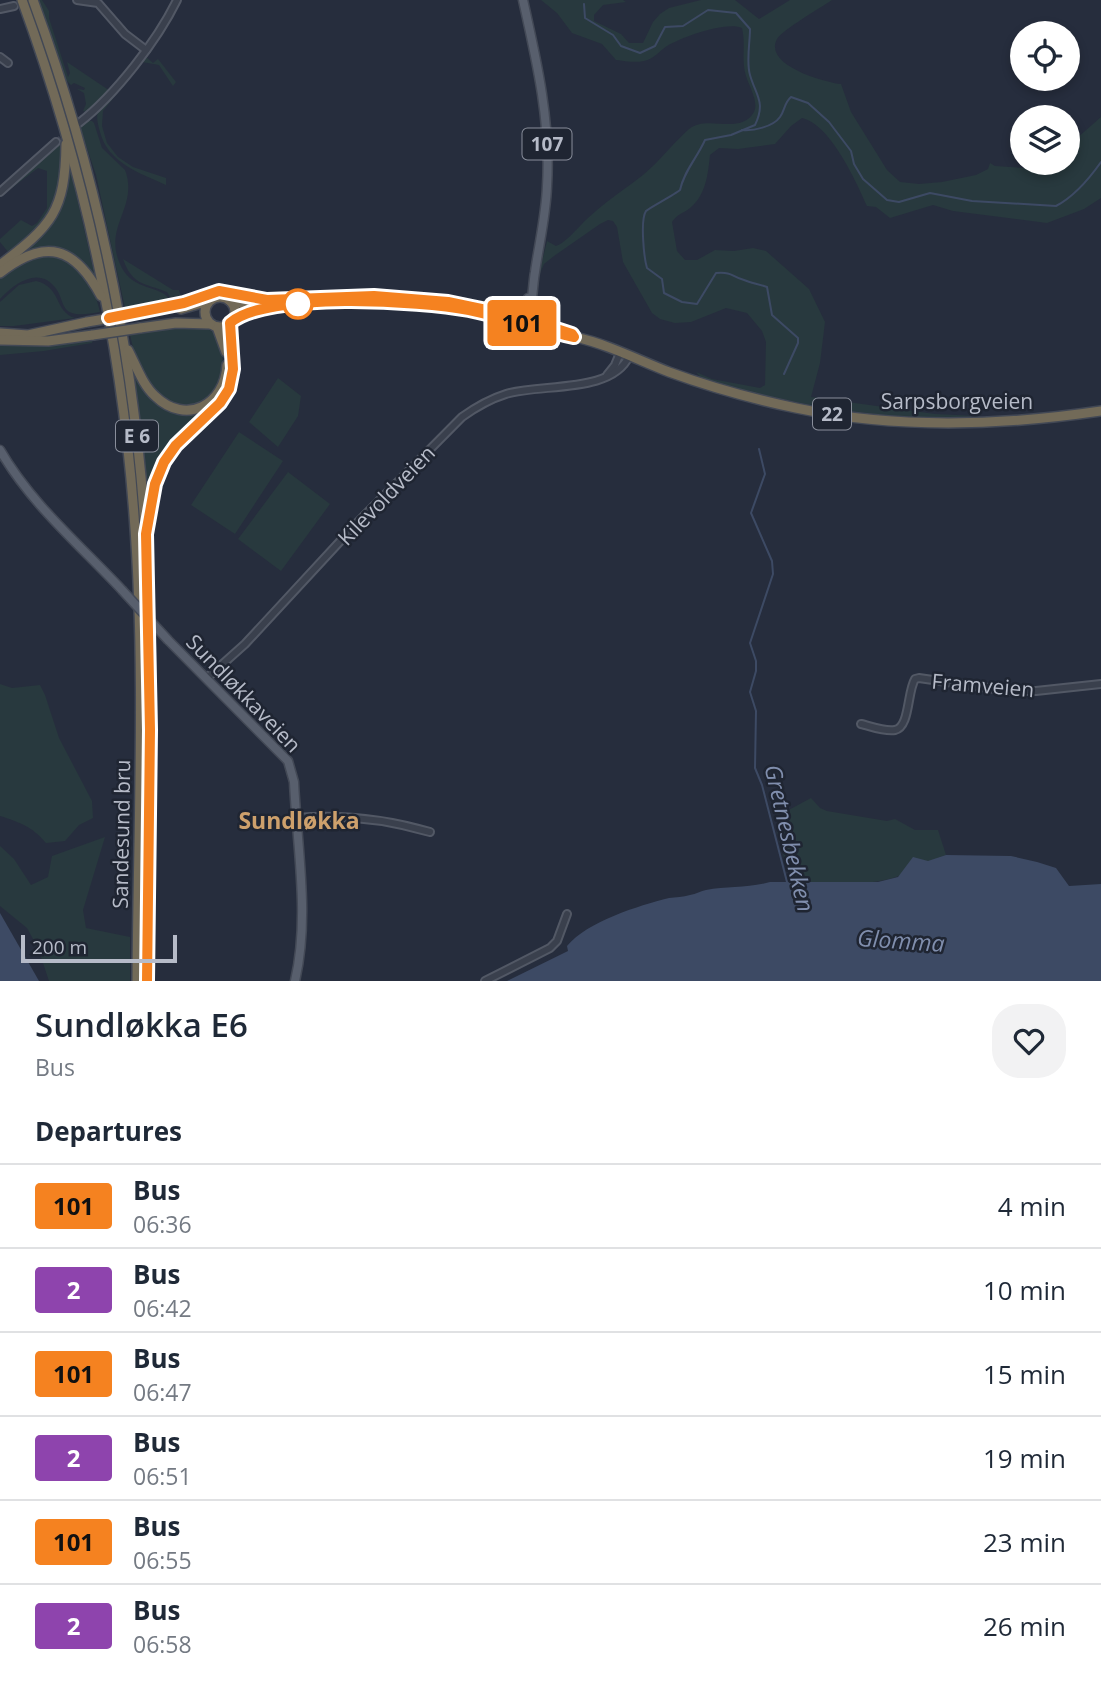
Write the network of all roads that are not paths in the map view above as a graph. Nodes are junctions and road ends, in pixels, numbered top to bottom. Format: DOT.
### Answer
graph roads {
  1 [pos="22,0"];
  2 [pos="33,0"];
  3 [pos="77,0"];
  4 [pos="177,0"];
  5 [pos="523,0"];
  6 [pos="14,6"];
  7 [pos="0,9"];
  8 [pos="146,50"];
  9 [pos="0,57"];
  10 [pos="8,63"];
  11 [pos="79,123"];
  12 [pos="66,132"];
  13 [pos="56,142"];
  14 [pos="0,192"];
  15 [pos="0,265"];
  16 [pos="0,272"];
  17 [pos="230,301"];
  18 [pos="289,301"];
  19 [pos="209,302"];
  20 [pos="107,307"];
  21 [pos="141,313"];
  22 [pos="522,319"];
  23 [pos="232,322"];
  24 [pos="214,326"];
  25 [pos="0,331"];
  26 [pos="123,338"];
  27 [pos="0,340"];
  28 [pos="624,354"];
  29 [pos="1101,411"];
  30 [pos="0,450"];
  31 [pos="146,534"];
  32 [pos="207,678"];
  33 [pos="1101,684"];
  34 [pos="861,724"];
  35 [pos="296,818"];
  36 [pos="430,832"];
  37 [pos="566,914"];
  38 [pos="137,981"];
  39 [pos="147,981"];
  40 [pos="295,981"];
  41 [pos="485,981"];
  1 -- 12 [label="highway, E 6"];
  2 -- 26 [label="highway, E 6"];
  3 -- 8 [label="street"];
  4 -- 8 [label="street"];
  5 -- 22 [label="main road, 107"];
  6 -- 7 [label="street"];
  8 -- 11 [label="street"];
  9 -- 10 [label="street"];
  12 -- 15 [label="highway, E 6"];
  12 -- 20 [label="highway, E 6"];
  13 -- 14 [label="street"];
  16 -- 20 [label="highway, E 6"];
  17 -- 18 [label="highway, Sarpsborgveien / 22"];
  17 -- 19 [label="highway, 22"];
  17 -- 23 [label="highway"];
  18 -- 21 [label="highway, 22"];
  18 -- 22 [label="highway, Sarpsborgveien / 22"];
  19 -- 21 [label="highway, 22"];
  19 -- 24 [label="highway"];
  20 -- 38 [label="highway, Sandesund bru / E 6"];
  21 -- 25 [label="highway, 22, bridge"];
  22 -- 23 [label="highway, Sarpsborgveien / 22"];
  22 -- 28 [label="highway, Sarpsborgveien / 22"];
  23 -- 24 [label="highway, 22"];
  23 -- 31 [label="highway, E 6"];
  24 -- 26 [label="highway, E 6"];
  24 -- 27 [label="highway, 22, bridge"];
  26 -- 31 [label="highway, E 6"];
  28 -- 29 [label="highway, Sarpsborgveien / 22"];
  28 -- 32 [label="street, Kilevoldveien"];
  30 -- 32 [label="main road, Sundløkkaveien, bridge"];
  31 -- 39 [label="highway, Sandesund bru / E 6"];
  32 -- 35 [label="main road, Sundløkkaveien"];
  33 -- 34 [label="street, Framveien"];
  35 -- 36 [label="street"];
  35 -- 40 [label="main road, Sundløkkaveien"];
  37 -- 41 [label="street"];
}
